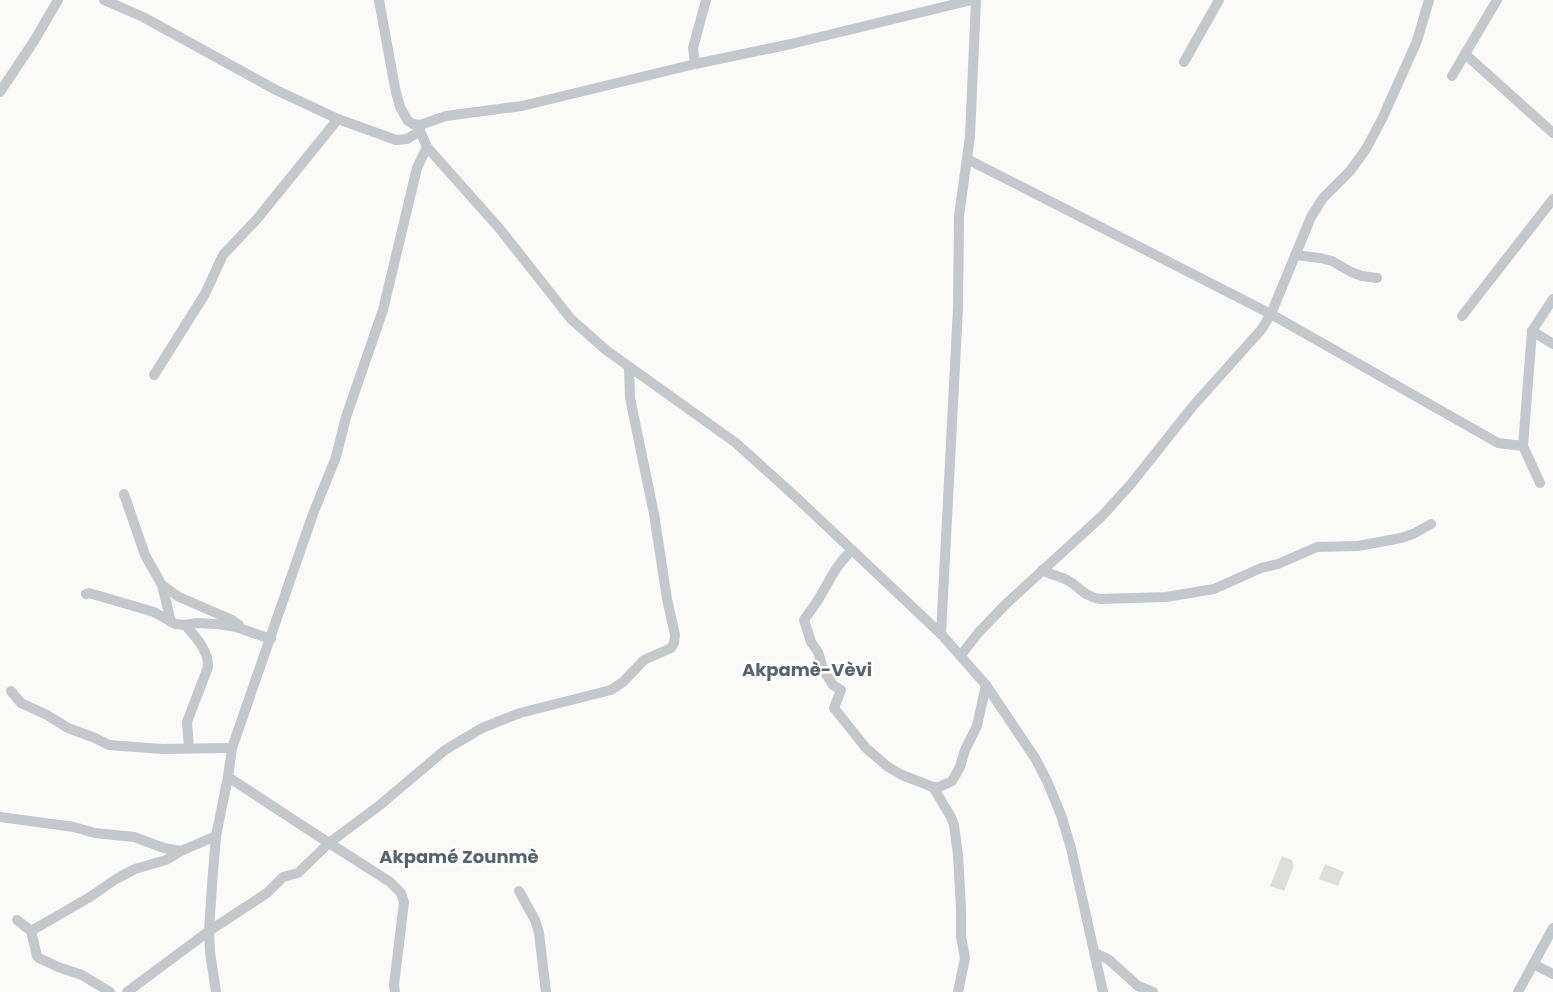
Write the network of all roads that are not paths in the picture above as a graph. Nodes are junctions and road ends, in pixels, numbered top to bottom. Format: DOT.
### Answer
graph roads {
  1 [pos="58,0"];
  2 [pos="104,0"];
  3 [pos="380,0"];
  4 [pos="706,0"];
  5 [pos="972,0"];
  6 [pos="976,0"];
  7 [pos="1219,0"];
  8 [pos="1429,0"];
  9 [pos="1497,0"];
  10 [pos="1465,54"];
  11 [pos="1184,62"];
  12 [pos="695,64"];
  13 [pos="1452,76"];
  14 [pos="0,92"];
  15 [pos="338,119"];
  16 [pos="420,128"];
  17 [pos="1553,133"];
  18 [pos="427,147"];
  19 [pos="967,159"];
  20 [pos="1553,199"];
  21 [pos="1295,255"];
  22 [pos="1376,278"];
  23 [pos="1553,299"];
  24 [pos="1271,314"];
  25 [pos="1462,316"];
  26 [pos="1532,332"];
  27 [pos="1553,344"];
  28 [pos="630,367"];
  29 [pos="154,375"];
  30 [pos="1523,446"];
  31 [pos="1540,484"];
  32 [pos="124,494"];
  33 [pos="1431,524"];
  34 [pos="852,550"];
  35 [pos="1042,570"];
  36 [pos="162,585"];
  37 [pos="86,594"];
  38 [pos="171,622"];
  39 [pos="185,625"];
  40 [pos="244,629"];
  41 [pos="941,634"];
  42 [pos="271,639"];
  43 [pos="961,655"];
  44 [pos="986,686"];
  45 [pos="12,691"];
  46 [pos="188,748"];
  47 [pos="232,748"];
  48 [pos="228,777"];
  49 [pos="933,787"];
  50 [pos="0,817"];
  51 [pos="216,836"];
  52 [pos="329,843"];
  53 [pos="181,851"];
  54 [pos="519,891"];
  55 [pos="17,920"];
  56 [pos="1553,928"];
  57 [pos="31,930"];
  58 [pos="209,931"];
  59 [pos="1095,953"];
  60 [pos="1533,964"];
  61 [pos="1553,974"];
  62 [pos="110,992"];
  63 [pos="127,992"];
  64 [pos="216,992"];
  65 [pos="396,992"];
  66 [pos="546,992"];
  67 [pos="958,992"];
  68 [pos="1103,992"];
  69 [pos="1153,992"];
  70 [pos="1518,992"];
  1 -- 14 [label="street"];
  2 -- 15 [label="street"];
  3 -- 16 [label="street"];
  4 -- 12 [label="street"];
  5 -- 12 [label="street"];
  6 -- 19 [label="street"];
  7 -- 11 [label="street"];
  8 -- 21 [label="street"];
  9 -- 10 [label="street"];
  10 -- 13 [label="street"];
  10 -- 17 [label="street"];
  12 -- 16 [label="street"];
  15 -- 16 [label="street"];
  15 -- 29 [label="street"];
  16 -- 18 [label="street"];
  18 -- 28 [label="street"];
  18 -- 42 [label="street"];
  19 -- 24 [label="street"];
  19 -- 41 [label="street"];
  20 -- 25 [label="street"];
  21 -- 22 [label="street"];
  21 -- 24 [label="street"];
  23 -- 26 [label="street"];
  24 -- 30 [label="street"];
  24 -- 35 [label="street"];
  26 -- 27 [label="street"];
  26 -- 30 [label="street"];
  28 -- 34 [label="street"];
  28 -- 52 [label="street"];
  30 -- 31 [label="street"];
  32 -- 36 [label="street"];
  33 -- 35 [label="street"];
  34 -- 41 [label="street"];
  34 -- 49 [label="street"];
  35 -- 43 [label="street"];
  36 -- 38 [label="street"];
  36 -- 40 [label="street"];
  37 -- 38 [label="street"];
  38 -- 39 [label="street"];
  39 -- 40 [label="street"];
  39 -- 46 [label="street"];
  40 -- 42 [label="street"];
  41 -- 43 [label="street"];
  42 -- 47 [label="street"];
  43 -- 44 [label="street"];
  44 -- 49 [label="street"];
  44 -- 59 [label="street"];
  45 -- 46 [label="street"];
  46 -- 47 [label="street"];
  47 -- 48 [label="street"];
  48 -- 51 [label="street"];
  48 -- 52 [label="street"];
  49 -- 67 [label="street"];
  50 -- 53 [label="street"];
  51 -- 53 [label="street"];
  51 -- 58 [label="street"];
  52 -- 58 [label="street"];
  52 -- 65 [label="street"];
  53 -- 57 [label="street"];
  54 -- 66 [label="street"];
  55 -- 57 [label="street"];
  56 -- 60 [label="street"];
  57 -- 62 [label="street"];
  58 -- 63 [label="street"];
  58 -- 64 [label="street"];
  59 -- 68 [label="street"];
  59 -- 69 [label="street"];
  60 -- 61 [label="street"];
  60 -- 70 [label="street"];
}
